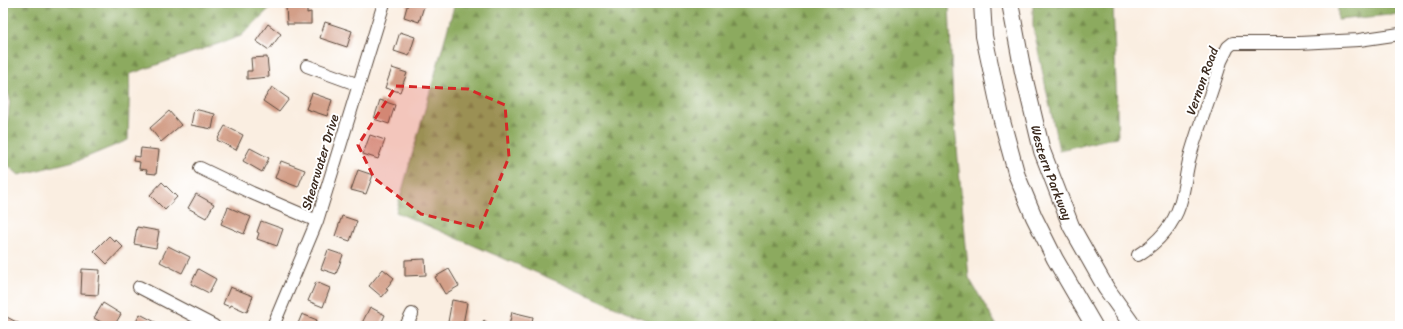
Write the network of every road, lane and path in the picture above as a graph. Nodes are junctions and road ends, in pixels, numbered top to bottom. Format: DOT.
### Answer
graph roads {
  1 [pos="384,3"];
  2 [pos="982,3"];
  3 [pos="1010,3"];
  4 [pos="1400,34"];
  5 [pos="307,66"];
  6 [pos="359,85"];
  7 [pos="200,168"];
  8 [pos="317,221"];
  9 [pos="1138,254"];
  10 [pos="139,287"];
  11 [pos="412,314"];
  12 [pos="214,326"];
  13 [pos="273,326"];
  14 [pos="406,326"];
  15 [pos="1094,326"];
  16 [pos="1133,326"];
  1 -- 6 [label="street, Shearwater Drive"];
  2 -- 15 [label="main road"];
  3 -- 16 [label="main road, Western Parkway"];
  4 -- 9 [label="street, Vernon Road"];
  5 -- 6 [label="street"];
  6 -- 8 [label="street, Shearwater Drive"];
  7 -- 8 [label="street"];
  8 -- 13 [label="street, Shearwater Drive"];
  10 -- 12 [label="street"];
  11 -- 14 [label="street"];
}
